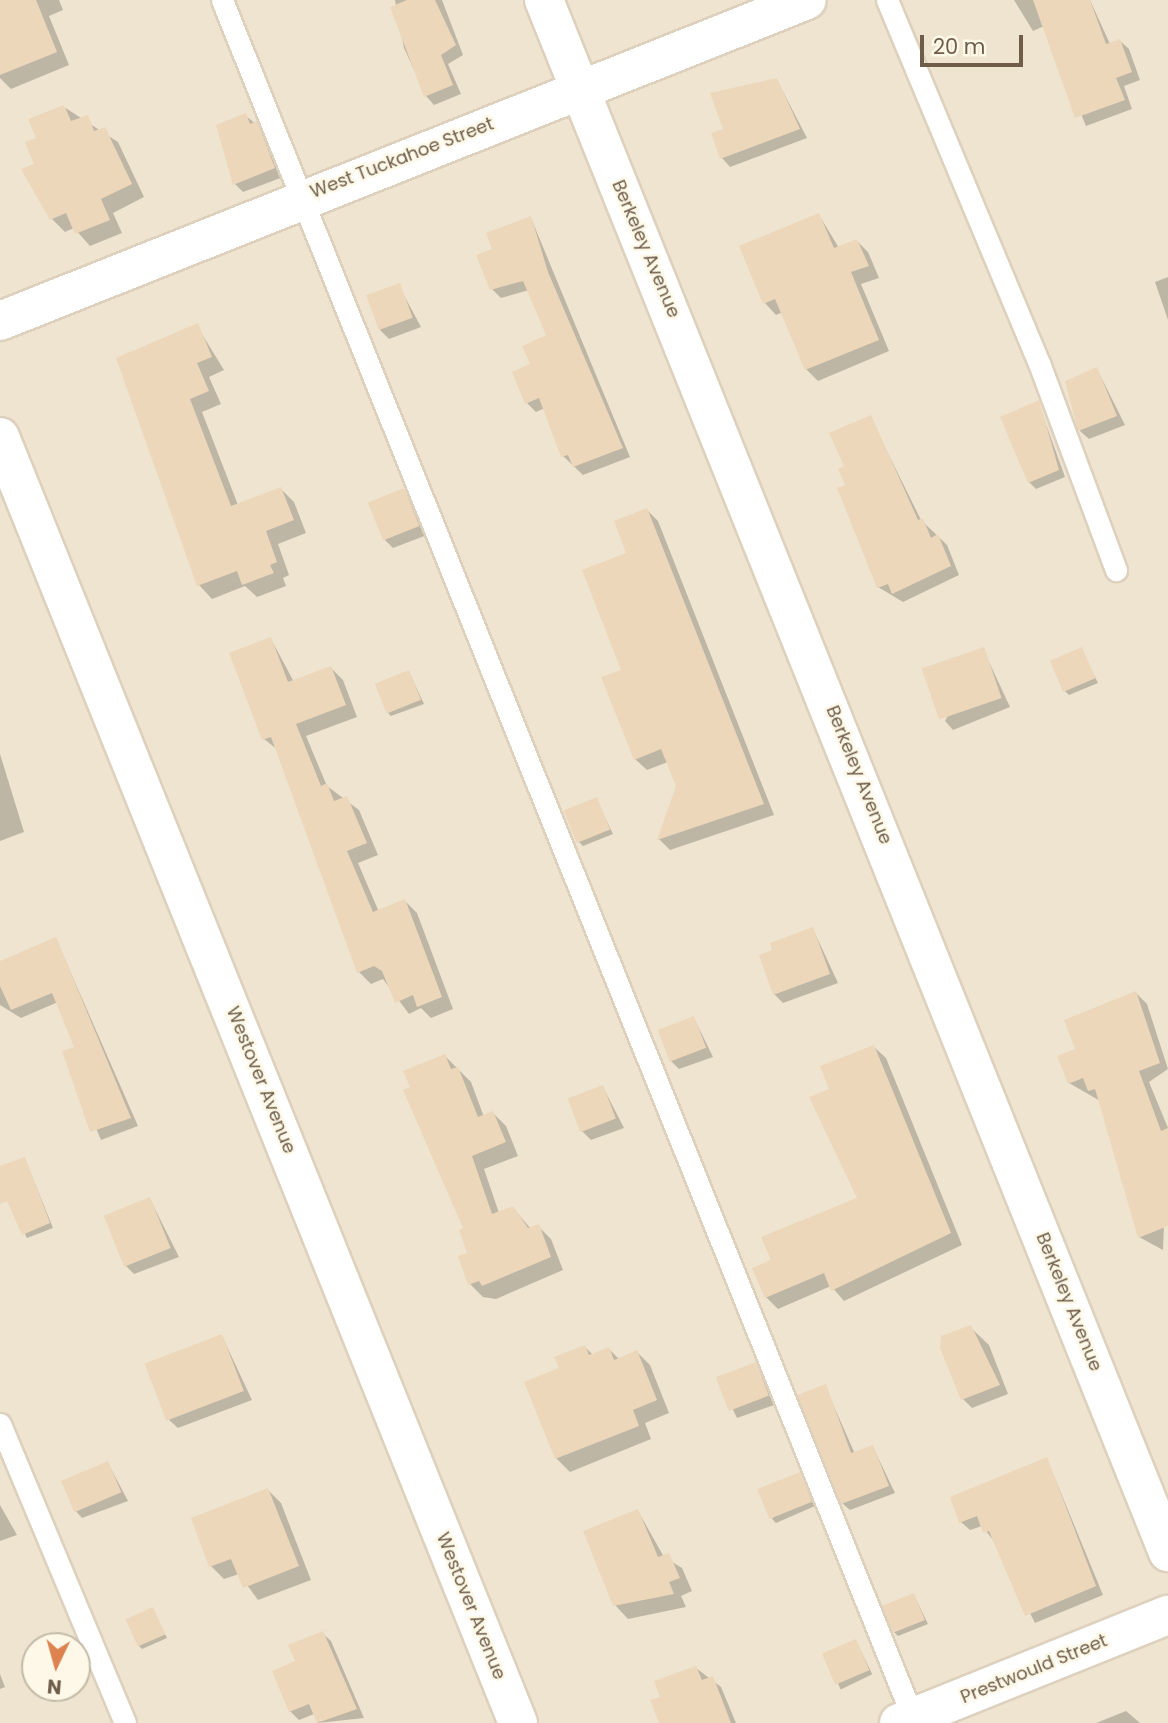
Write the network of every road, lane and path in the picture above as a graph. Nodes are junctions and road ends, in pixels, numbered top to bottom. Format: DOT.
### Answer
graph roads {
  1 [pos="222,0"];
  2 [pos="544,0"];
  3 [pos="807,0"];
  4 [pos="887,0"];
  5 [pos="579,88"];
  6 [pos="302,197"];
  7 [pos="0,321"];
  8 [pos="0,437"];
  9 [pos="1116,570"];
  10 [pos="0,1423"];
  11 [pos="1168,1552"];
  12 [pos="1168,1615"];
  13 [pos="909,1721"];
  14 [pos="125,1723"];
  15 [pos="519,1723"];
  1 -- 6 [label="lane"];
  2 -- 5 [label="street, Berkeley Avenue"];
  3 -- 5 [label="street, West Tuckahoe Street"];
  4 -- 9 [label="lane"];
  5 -- 6 [label="street, West Tuckahoe Street"];
  5 -- 11 [label="street, Berkeley Avenue"];
  6 -- 7 [label="street, West Tuckahoe Street"];
  6 -- 13 [label="lane"];
  8 -- 15 [label="street, Westover Avenue"];
  10 -- 14 [label="lane"];
  12 -- 13 [label="street, Prestwould Street"];
}
